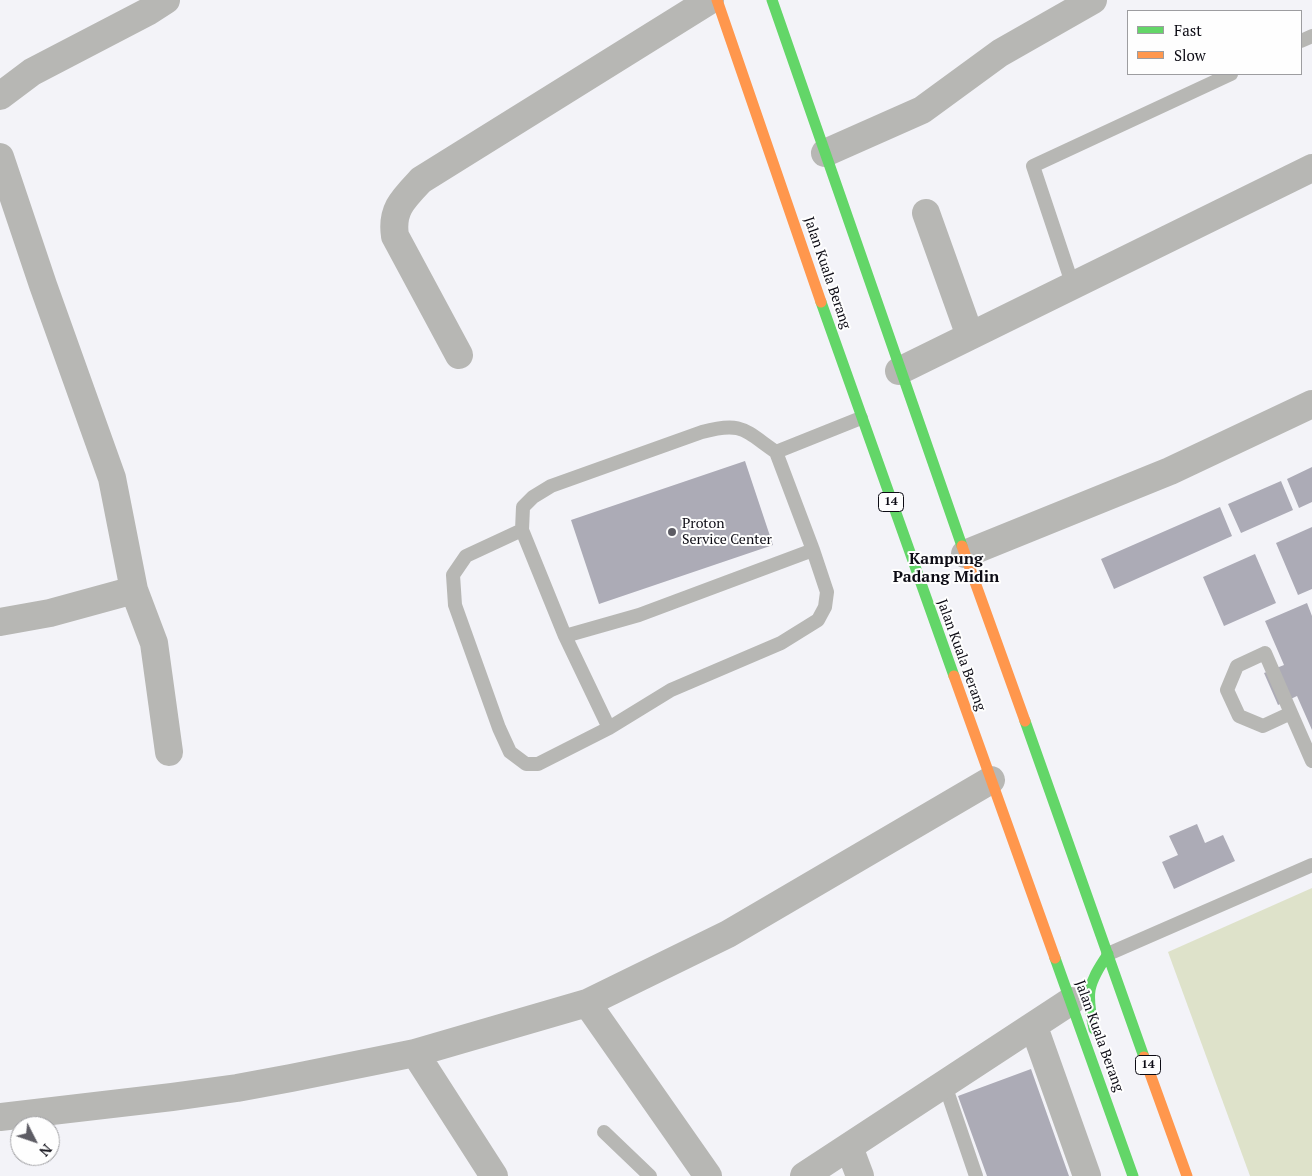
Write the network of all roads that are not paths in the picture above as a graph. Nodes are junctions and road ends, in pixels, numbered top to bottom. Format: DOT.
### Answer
graph roads {
  1 [pos="166,0"];
  2 [pos="710,0"];
  3 [pos="717,0"];
  4 [pos="772,0"];
  5 [pos="1093,0"];
  6 [pos="1229,75"];
  7 [pos="0,96"];
  8 [pos="824,153"];
  9 [pos="0,157"];
  10 [pos="1312,168"];
  11 [pos="926,213"];
  12 [pos="1073,286"];
  13 [pos="970,336"];
  14 [pos="459,355"];
  15 [pos="899,371"];
  16 [pos="1312,404"];
  17 [pos="861,418"];
  18 [pos="776,452"];
  19 [pos="522,530"];
  20 [pos="813,550"];
  21 [pos="965,554"];
  22 [pos="134,590"];
  23 [pos="0,622"];
  24 [pos="565,636"];
  25 [pos="1291,713"];
  26 [pos="609,728"];
  27 [pos="169,752"];
  28 [pos="1312,761"];
  29 [pos="990,780"];
  30 [pos="1312,864"];
  31 [pos="1108,954"];
  32 [pos="1071,1001"];
  33 [pos="587,1002"];
  34 [pos="1034,1027"];
  35 [pos="415,1053"];
  36 [pos="945,1085"];
  37 [pos="1110,1112"];
  38 [pos="0,1117"];
  39 [pos="604,1132"];
  40 [pos="849,1147"];
  41 [pos="494,1176"];
  42 [pos="650,1176"];
  43 [pos="708,1176"];
  44 [pos="804,1176"];
  45 [pos="860,1176"];
  46 [pos="976,1176"];
  47 [pos="1087,1176"];
  48 [pos="1133,1176"];
  49 [pos="1187,1176"];
  1 -- 7 [label="street"];
  2 -- 14 [label="street"];
  3 -- 17 [label="highway, Jalan Kuala Berang / 14"];
  4 -- 8 [label="highway, 14"];
  5 -- 8 [label="street"];
  6 -- 12 [label="lane"];
  8 -- 15 [label="highway, 14"];
  9 -- 22 [label="street"];
  10 -- 12 [label="street"];
  11 -- 13 [label="street"];
  12 -- 13 [label="street"];
  13 -- 15 [label="street"];
  15 -- 21 [label="highway, 14"];
  16 -- 21 [label="street"];
  17 -- 18 [label="lane"];
  17 -- 29 [label="highway, Jalan Kuala Berang / 14"];
  18 -- 19 [label="lane"];
  18 -- 20 [label="lane"];
  19 -- 24 [label="lane"];
  19 -- 26 [label="lane"];
  20 -- 24 [label="lane"];
  20 -- 26 [label="lane"];
  21 -- 31 [label="highway, 14"];
  22 -- 23 [label="street"];
  22 -- 27 [label="street"];
  24 -- 26 [label="lane"];
  25 -- 25 [label="lane"];
  25 -- 28 [label="lane"];
  29 -- 32 [label="highway, Jalan Kuala Berang / 14"];
  29 -- 33 [label="street"];
  30 -- 31 [label="lane"];
  31 -- 37 [label="highway"];
  31 -- 49 [label="highway, 14"];
  32 -- 34 [label="street"];
  32 -- 37 [label="highway, Jalan Kuala Berang / 14"];
  33 -- 35 [label="street"];
  33 -- 43 [label="street"];
  34 -- 36 [label="street"];
  34 -- 47 [label="street"];
  35 -- 38 [label="street"];
  35 -- 41 [label="street"];
  36 -- 40 [label="street"];
  36 -- 46 [label="lane"];
  37 -- 48 [label="highway, Jalan Kuala Berang / 14"];
  39 -- 42 [label="lane"];
  40 -- 44 [label="street"];
  40 -- 45 [label="street"];
}
